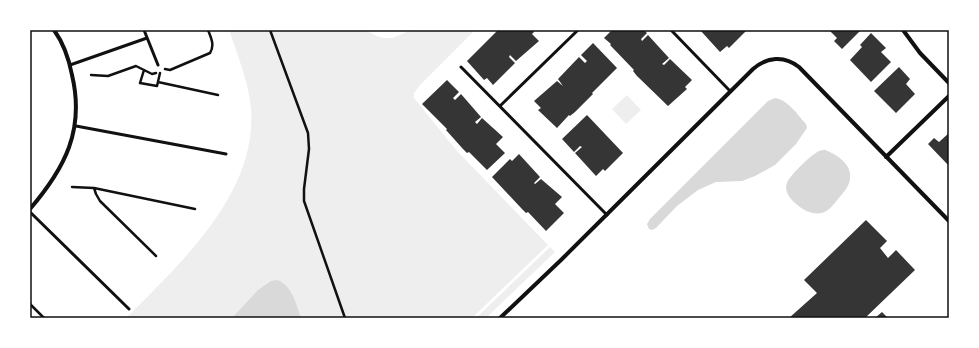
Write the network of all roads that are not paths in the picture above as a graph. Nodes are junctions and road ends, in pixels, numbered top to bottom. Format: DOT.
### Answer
graph roads {
  1 [pos="54,30"];
  2 [pos="144,30"];
  3 [pos="578,30"];
  4 [pos="671,30"];
  5 [pos="903,30"];
  6 [pos="147,38"];
  7 [pos="70,65"];
  8 [pos="158,65"];
  9 [pos="461,66"];
  10 [pos="949,83"];
  11 [pos="730,91"];
  12 [pos="949,96"];
  13 [pos="500,106"];
  14 [pos="76,126"];
  15 [pos="226,154"];
  16 [pos="886,157"];
  17 [pos="30,209"];
  18 [pos="30,212"];
  19 [pos="606,215"];
  20 [pos="949,221"];
  21 [pos="129,309"];
  22 [pos="500,318"];
  1 -- 7 [label="street"];
  2 -- 6 [label="lane"];
  3 -- 13 [label="lane"];
  4 -- 11 [label="lane"];
  5 -- 10 [label="street"];
  6 -- 7 [label="lane"];
  6 -- 8 [label="lane"];
  7 -- 14 [label="street"];
  9 -- 13 [label="lane"];
  11 -- 16 [label="street"];
  11 -- 19 [label="street"];
  12 -- 16 [label="street"];
  13 -- 19 [label="lane"];
  14 -- 15 [label="lane"];
  14 -- 17 [label="street"];
  16 -- 20 [label="street"];
  18 -- 21 [label="lane"];
  19 -- 22 [label="street"];
}
